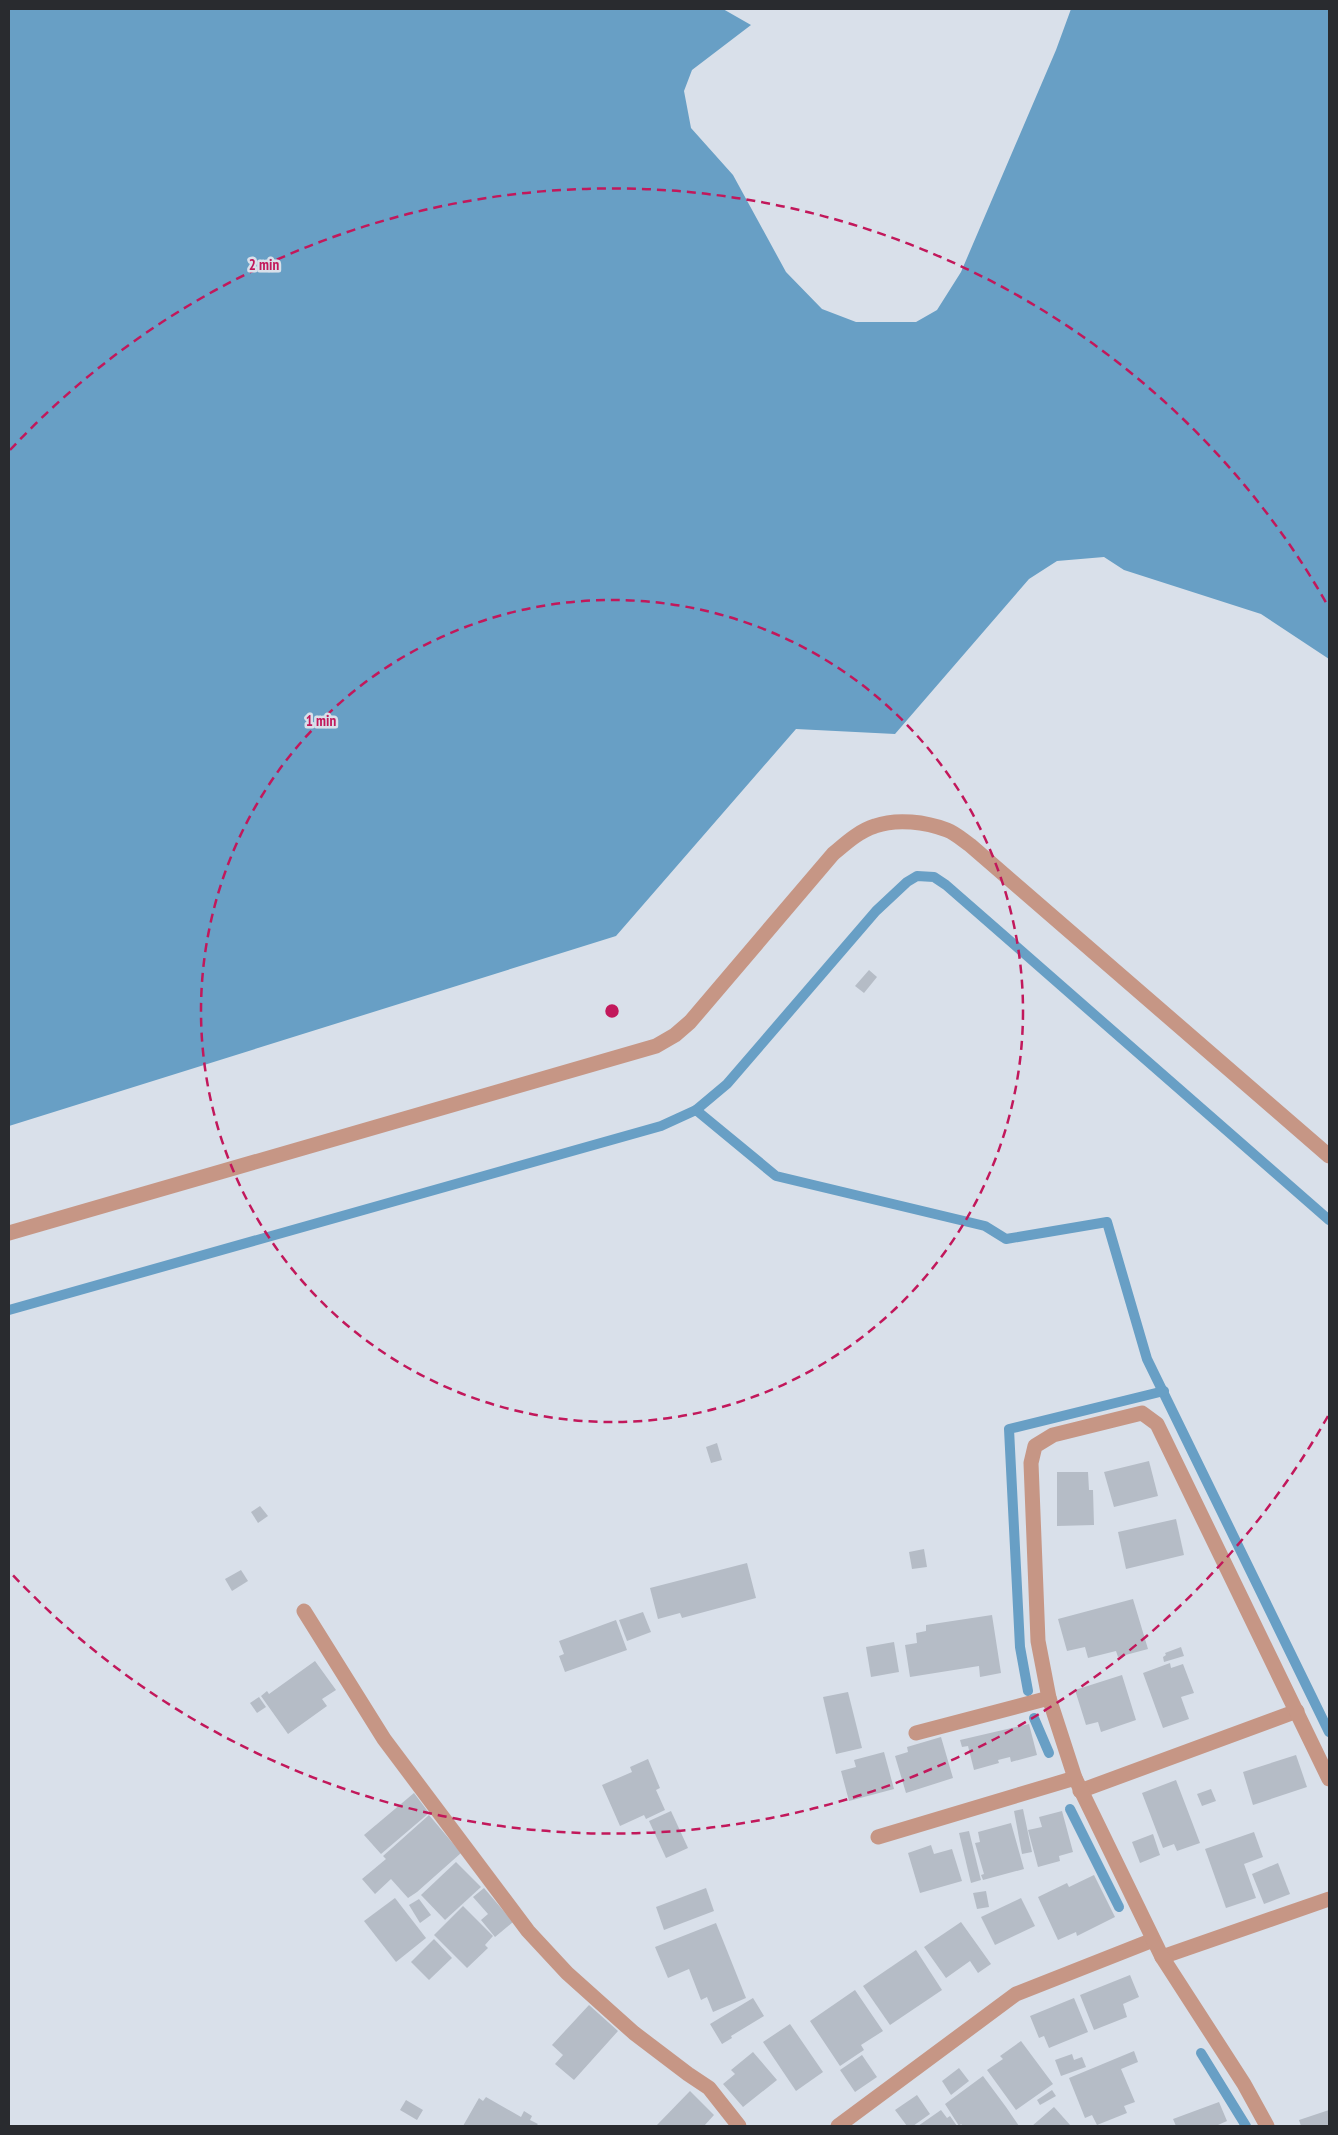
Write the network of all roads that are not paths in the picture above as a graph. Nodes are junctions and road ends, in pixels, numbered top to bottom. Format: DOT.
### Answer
graph roads {
  1 [pos="1329,1156"];
  2 [pos="9,1233"];
  3 [pos="304,1611"];
  4 [pos="1048,1698"];
  5 [pos="1297,1711"];
  6 [pos="916,1733"];
  7 [pos="1329,1779"];
  8 [pos="1078,1785"];
  9 [pos="878,1837"];
  10 [pos="1329,1899"];
  11 [pos="1153,1940"];
  12 [pos="1162,1957"];
  13 [pos="739,2126"];
  14 [pos="838,2126"];
  15 [pos="1267,2126"];
  1 -- 2 [label="street"];
  3 -- 13 [label="street"];
  4 -- 5 [label="street"];
  4 -- 6 [label="street"];
  4 -- 8 [label="street"];
  5 -- 7 [label="street"];
  5 -- 8 [label="street"];
  8 -- 9 [label="street"];
  8 -- 11 [label="street"];
  10 -- 12 [label="street"];
  11 -- 12 [label="street"];
  11 -- 14 [label="street"];
  12 -- 15 [label="street"];
}
